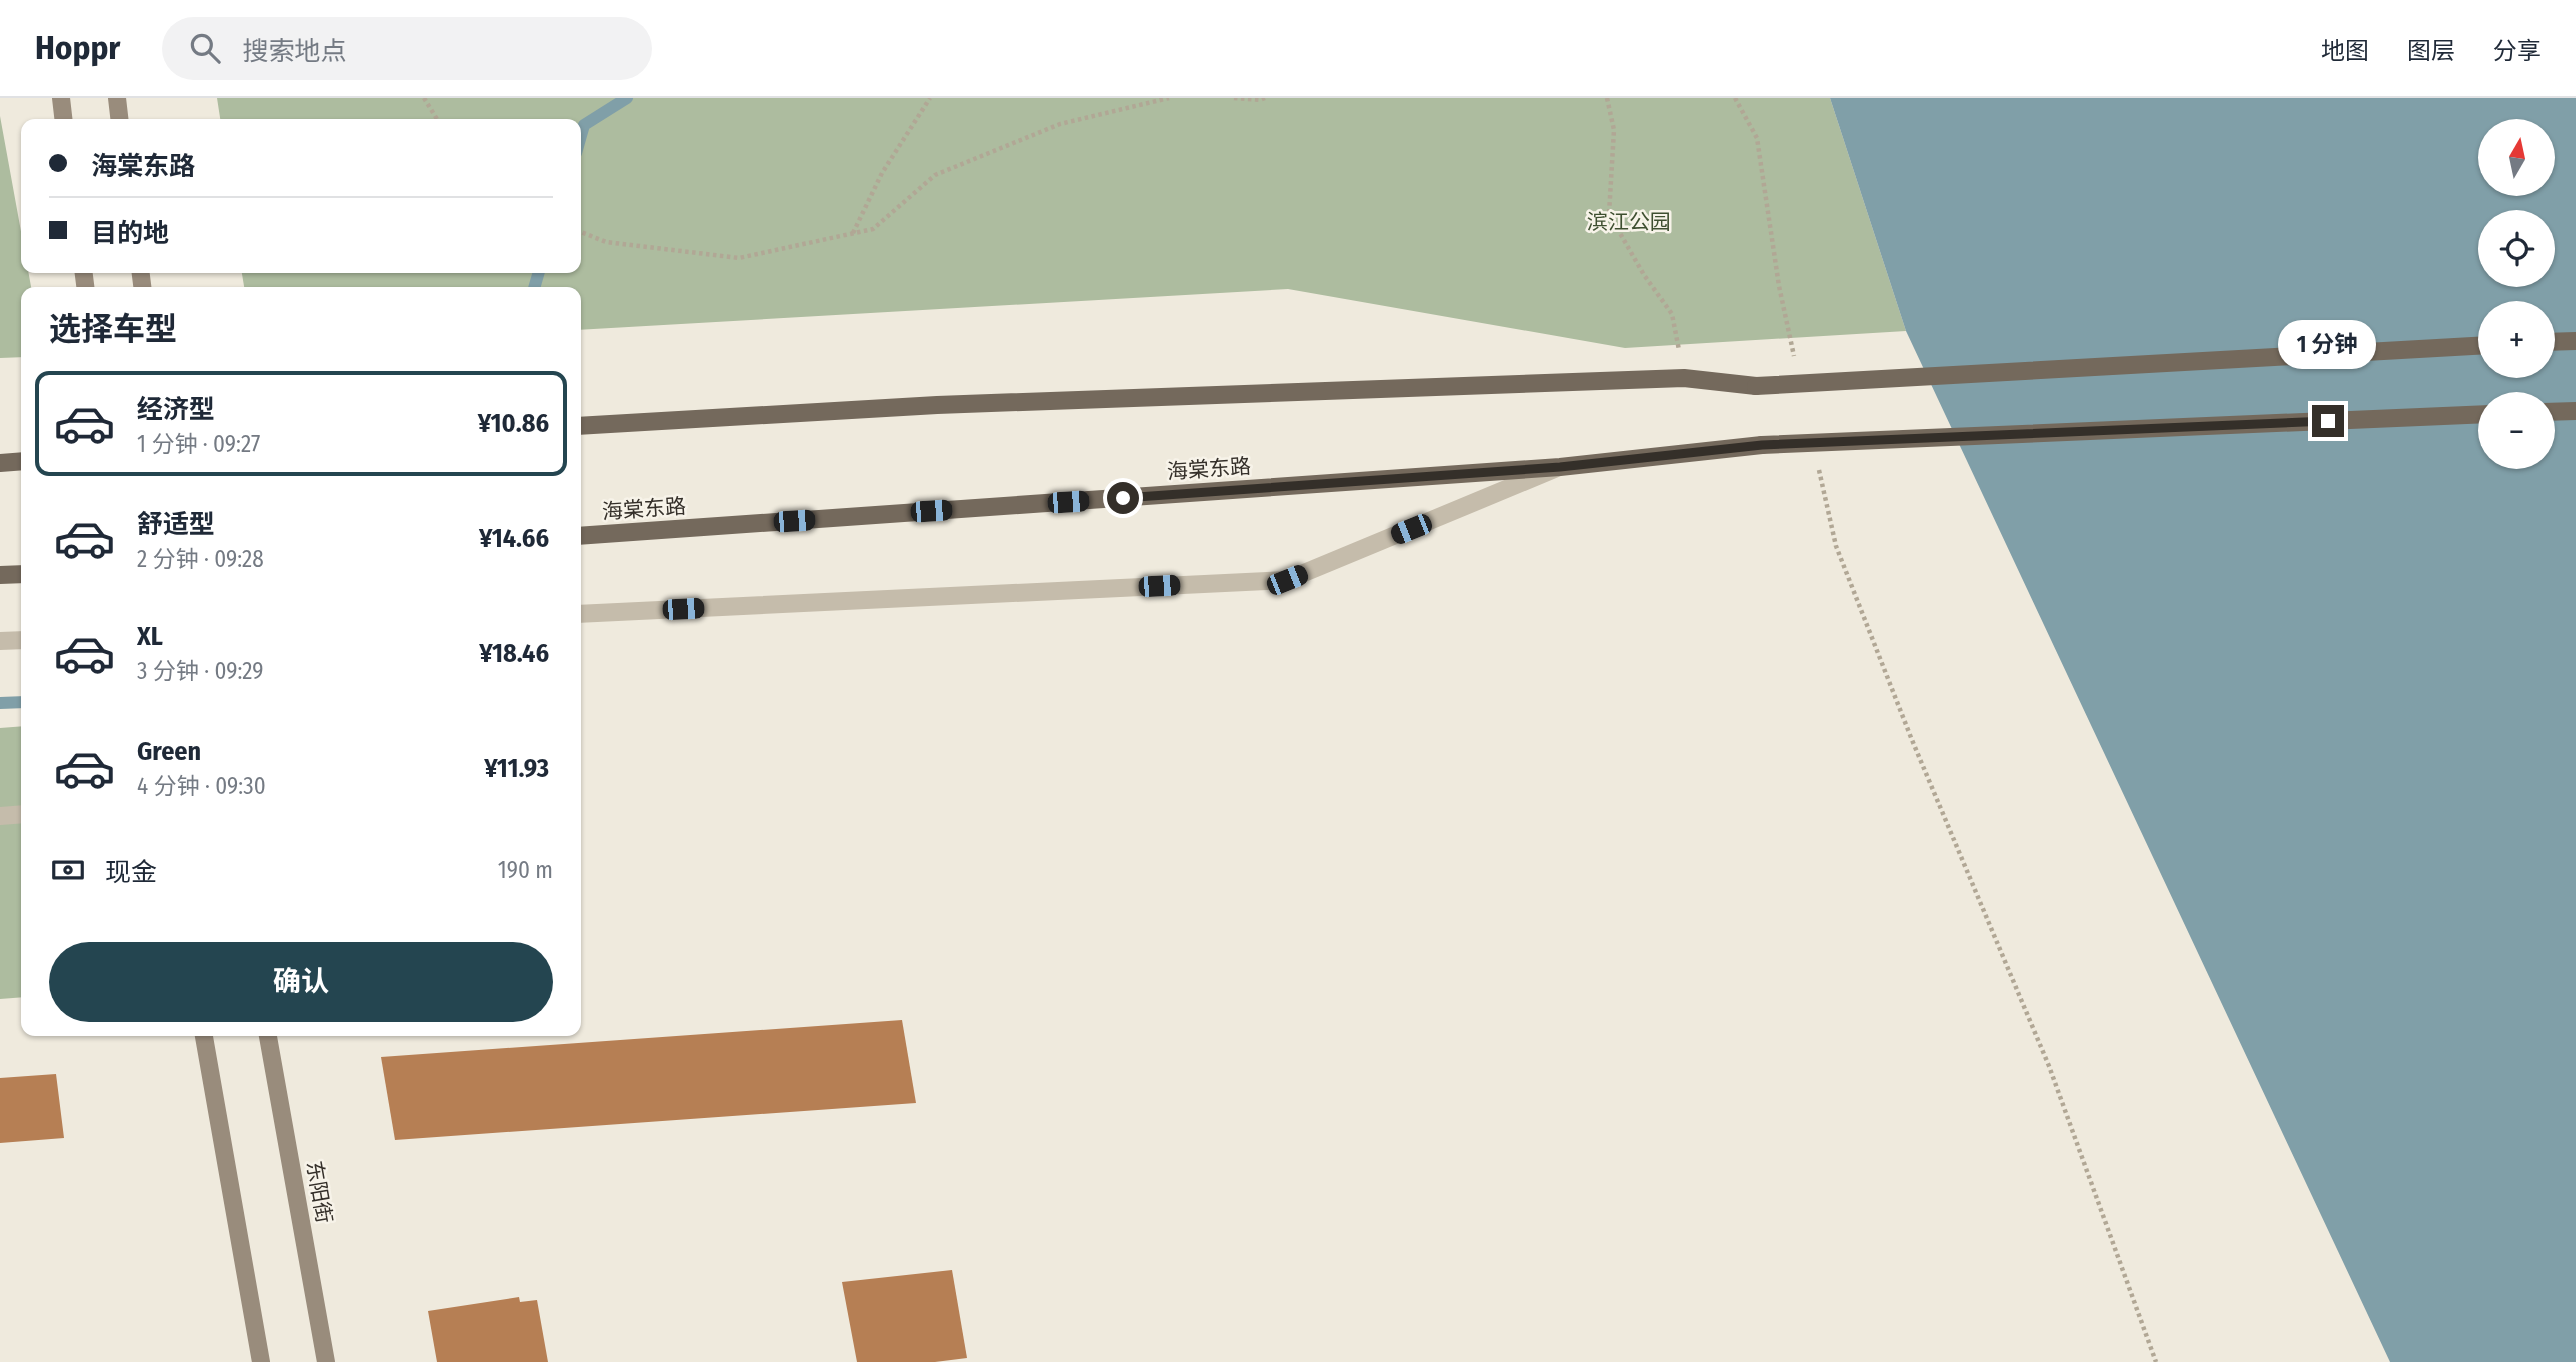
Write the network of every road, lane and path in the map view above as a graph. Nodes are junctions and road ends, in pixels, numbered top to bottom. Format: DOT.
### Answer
graph roads {
  1 [pos="61,98"];
  2 [pos="117,98"];
  3 [pos="424,98"];
  4 [pos="930,98"];
  5 [pos="1169,98"];
  6 [pos="1234,98"];
  7 [pos="1265,98"];
  8 [pos="1607,98"];
  9 [pos="1735,98"];
  10 [pos="63,119"];
  11 [pos="119,119"];
  12 [pos="437,119"];
  13 [pos="581,232"];
  14 [pos="853,234"];
  15 [pos="2576,341"];
  16 [pos="2555,342"];
  17 [pos="2478,346"];
  18 [pos="1796,364"];
  19 [pos="1684,378"];
  20 [pos="2576,411"];
  21 [pos="2555,412"];
  22 [pos="2478,415"];
  23 [pos="581,426"];
  24 [pos="21,461"];
  25 [pos="0,463"];
  26 [pos="1560,467"];
  27 [pos="1819,468"];
  28 [pos="581,536"];
  29 [pos="21,574"];
  30 [pos="0,575"];
  31 [pos="581,614"];
  32 [pos="21,640"];
  33 [pos="0,641"];
  34 [pos="21,814"];
  35 [pos="0,816"];
  36 [pos="204,1036"];
  37 [pos="268,1036"];
  38 [pos="261,1362"];
  39 [pos="326,1362"];
  40 [pos="2157,1362"];
  1 -- 10 [label="main road"];
  2 -- 11 [label="main road"];
  3 -- 12 [label="path"];
  4 -- 14 [label="path"];
  5 -- 14 [label="path"];
  6 -- 7 [label="path"];
  8 -- 19 [label="path"];
  9 -- 18 [label="path"];
  13 -- 14 [label="path"];
  15 -- 16 [label="main road"];
  17 -- 19 [label="main road, bridge"];
  19 -- 23 [label="main road"];
  20 -- 21 [label="main road"];
  22 -- 26 [label="main road, 海棠东路, bridge"];
  24 -- 25 [label="main road"];
  26 -- 28 [label="main road, 海棠东路"];
  26 -- 31 [label="lane"];
  27 -- 40 [label="path"];
  29 -- 30 [label="main road"];
  32 -- 33 [label="lane"];
  34 -- 35 [label="lane"];
  36 -- 38 [label="main road"];
  37 -- 39 [label="main road, 东阳街"];
}
